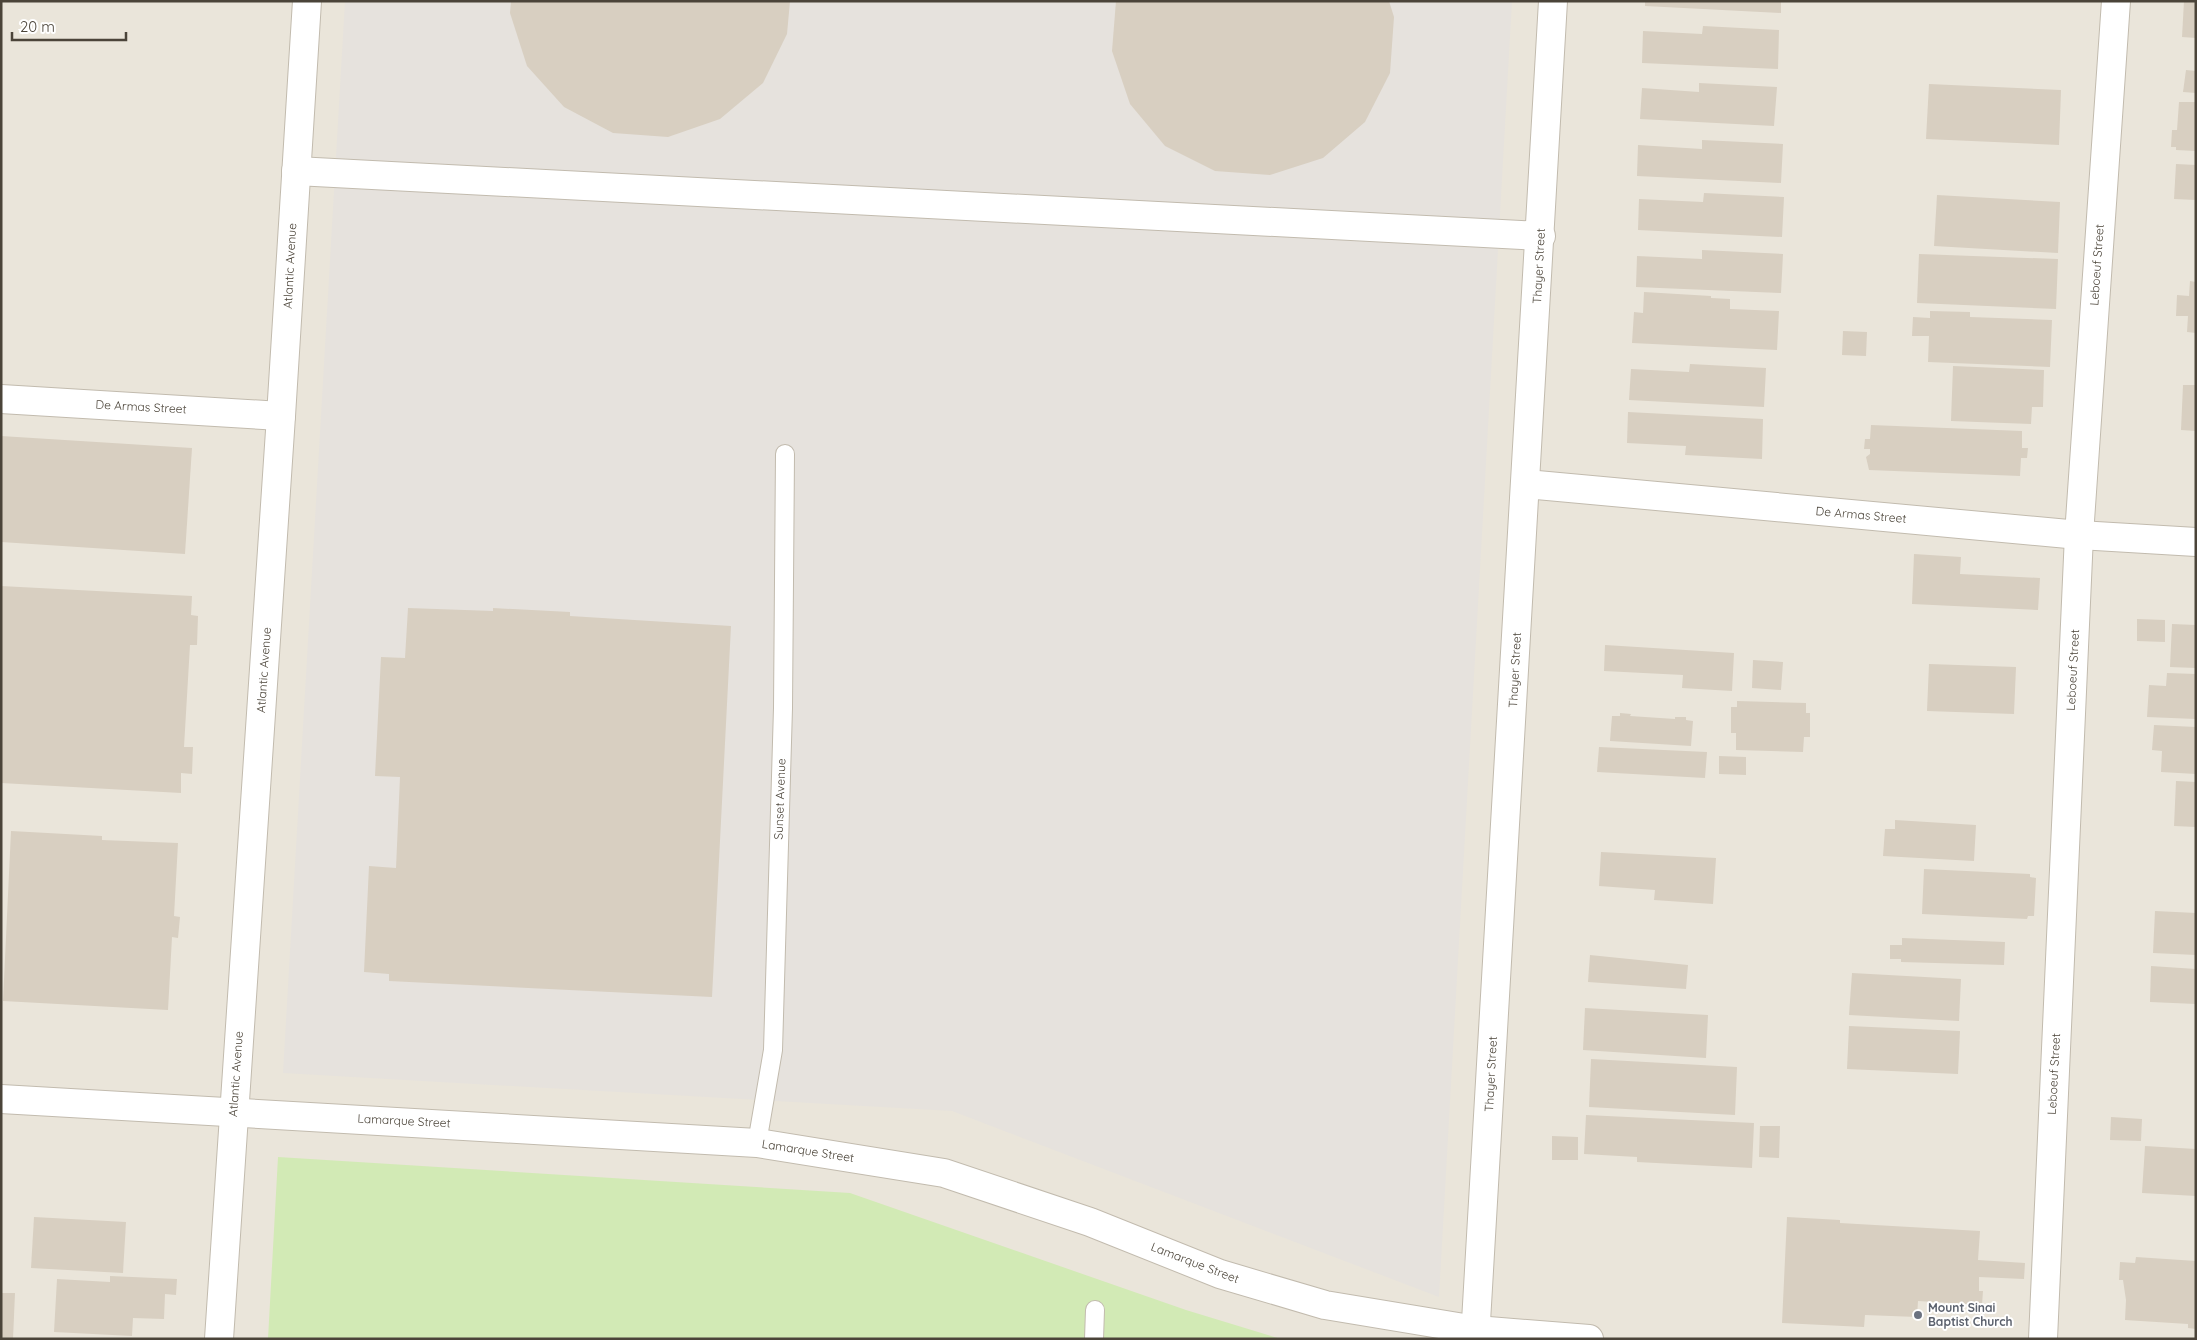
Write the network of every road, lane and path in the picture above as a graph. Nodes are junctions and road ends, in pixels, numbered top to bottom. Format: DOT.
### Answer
graph roads {
  1 [pos="306,1"];
  2 [pos="1554,1"];
  3 [pos="2116,1"];
  4 [pos="296,171"];
  5 [pos="1541,236"];
  6 [pos="1,399"];
  7 [pos="282,416"];
  8 [pos="785,454"];
  9 [pos="1526,484"];
  10 [pos="2079,534"];
  11 [pos="2196,542"];
  12 [pos="1,1099"];
  13 [pos="233,1111"];
  14 [pos="757,1143"];
  15 [pos="1095,1310"];
  16 [pos="1476,1334"];
  17 [pos="219,1339"];
  18 [pos="1094,1339"];
  19 [pos="1589,1339"];
  20 [pos="2043,1339"];
  1 -- 4 [label="street, Atlantic Avenue"];
  2 -- 5 [label="street, Thayer Street"];
  3 -- 10 [label="street, Leboeuf Street"];
  4 -- 5 [label="street"];
  4 -- 7 [label="street, Atlantic Avenue"];
  5 -- 9 [label="street, Thayer Street"];
  6 -- 7 [label="street, De Armas Street"];
  7 -- 13 [label="street, Atlantic Avenue"];
  8 -- 14 [label="lane, Sunset Avenue"];
  9 -- 10 [label="street, De Armas Street"];
  9 -- 16 [label="street, Thayer Street"];
  10 -- 11 [label="street, De Armas Street"];
  10 -- 20 [label="street, Leboeuf Street"];
  12 -- 13 [label="street, Lamarque Street"];
  13 -- 14 [label="street, Lamarque Street"];
  13 -- 17 [label="street, Atlantic Avenue"];
  14 -- 16 [label="street, Lamarque Street"];
  15 -- 18 [label="lane"];
  16 -- 19 [label="street, Lamarque Street"];
}
